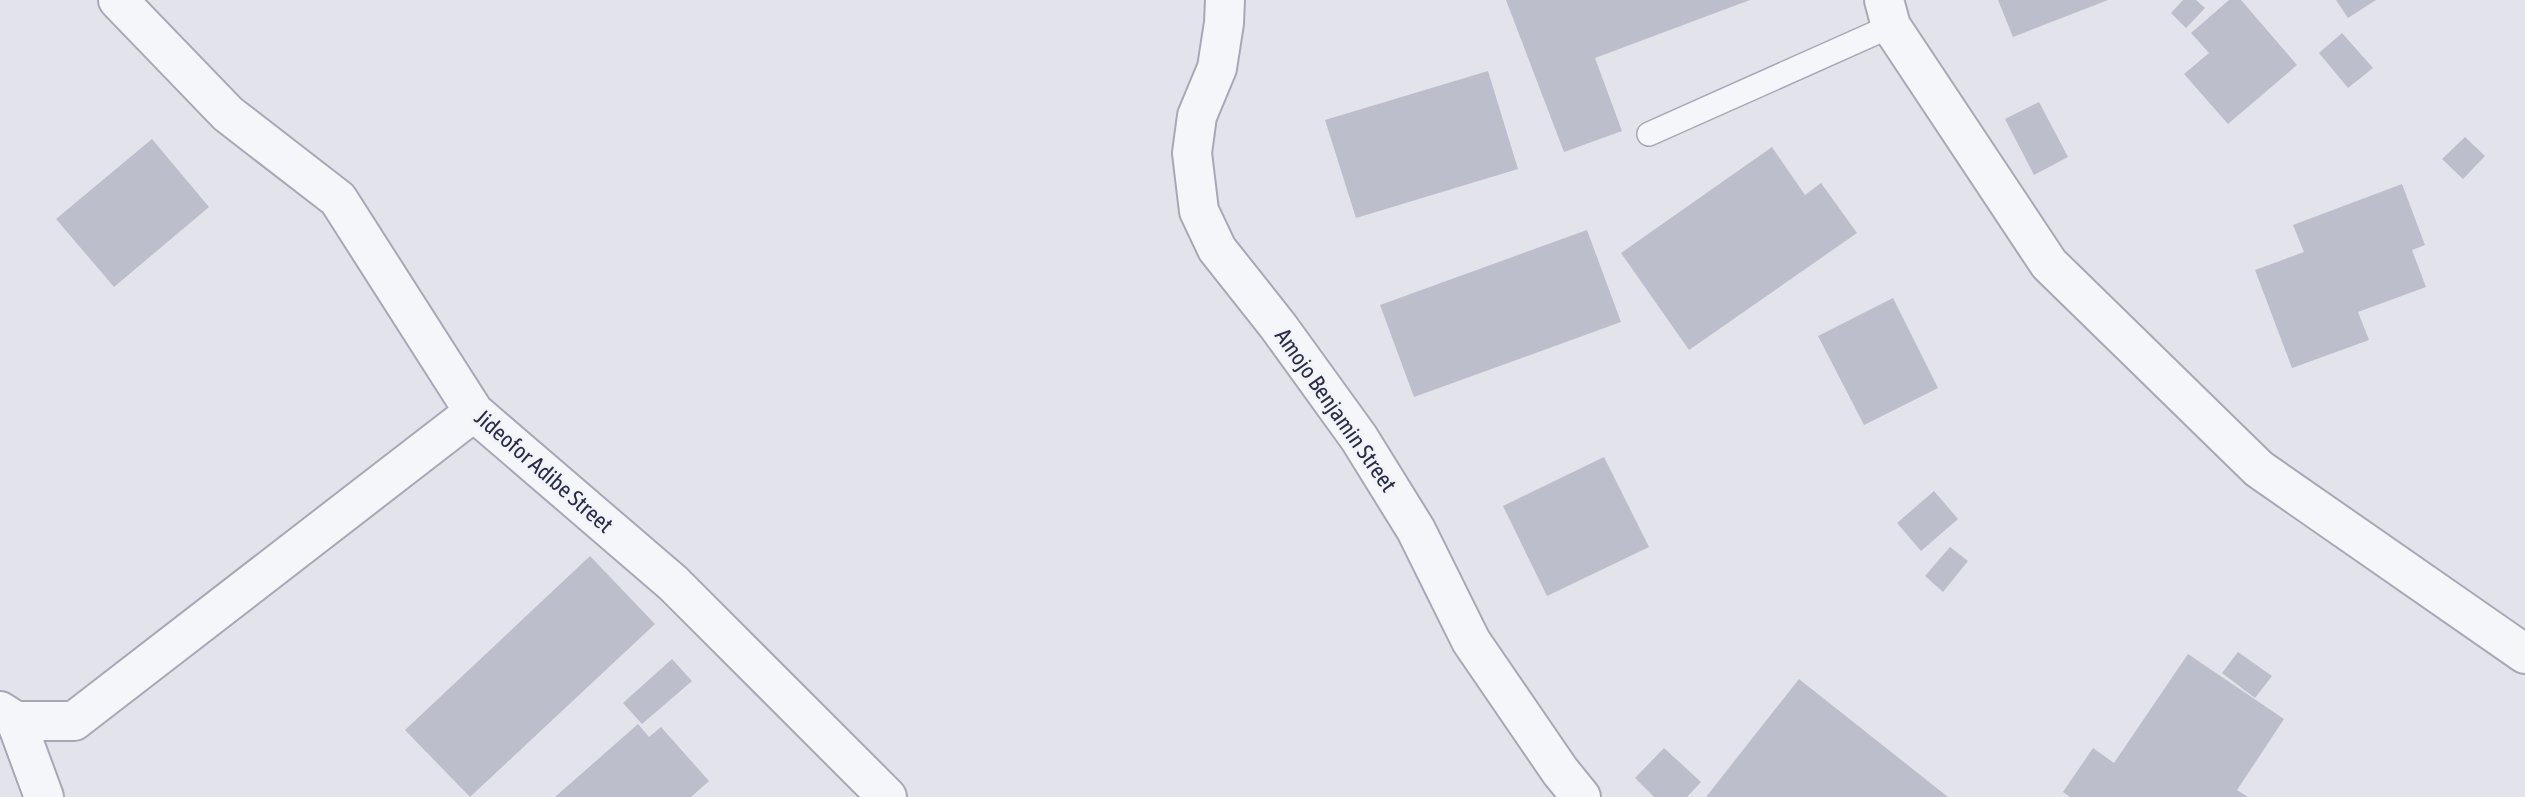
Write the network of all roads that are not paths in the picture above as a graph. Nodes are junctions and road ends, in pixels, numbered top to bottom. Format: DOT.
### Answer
graph roads {
  1 [pos="118,0"];
  2 [pos="1225,0"];
  3 [pos="1888,13"];
  4 [pos="1649,134"];
  5 [pos="474,412"];
  6 [pos="2525,654"];
  7 [pos="8,716"];
  8 [pos="44,797"];
  9 [pos="887,797"];
  10 [pos="1581,797"];
  1 -- 5 [label="street, Jideofor Adibe Street"];
  2 -- 10 [label="street, Amojo Benjamin Street"];
  3 -- 4 [label="lane"];
  3 -- 6 [label="street"];
  5 -- 7 [label="street"];
  5 -- 9 [label="street, Jideofor Adibe Street"];
  7 -- 8 [label="street"];
}
